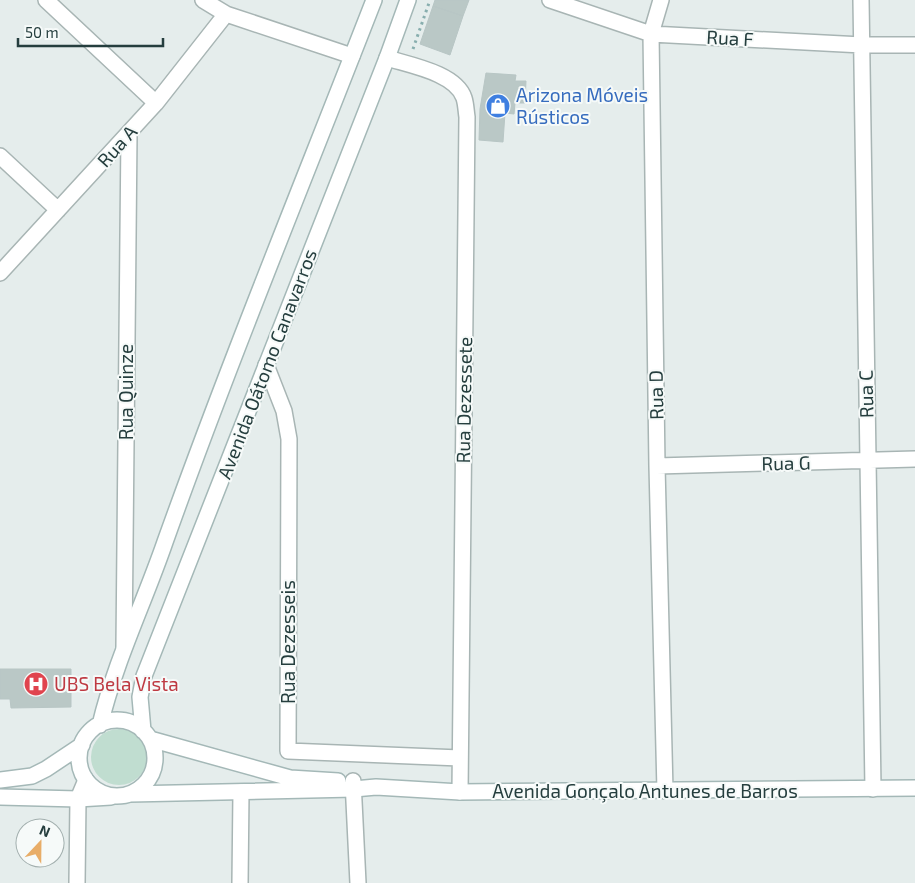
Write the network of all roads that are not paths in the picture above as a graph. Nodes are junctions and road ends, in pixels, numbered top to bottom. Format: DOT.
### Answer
graph roads {
  1 [pos="46,0"];
  2 [pos="203,0"];
  3 [pos="374,0"];
  4 [pos="408,0"];
  5 [pos="550,0"];
  6 [pos="661,0"];
  7 [pos="861,0"];
  8 [pos="226,14"];
  9 [pos="652,34"];
  10 [pos="862,45"];
  11 [pos="915,45"];
  12 [pos="352,56"];
  13 [pos="387,58"];
  14 [pos="156,103"];
  15 [pos="128,134"];
  16 [pos="0,156"];
  17 [pos="58,210"];
  18 [pos="0,273"];
  19 [pos="266,365"];
  20 [pos="915,460"];
  21 [pos="866,462"];
  22 [pos="657,466"];
  23 [pos="124,650"];
  24 [pos="100,725"];
  25 [pos="146,735"];
  26 [pos="82,745"];
  27 [pos="460,758"];
  28 [pos="0,780"];
  29 [pos="86,780"];
  30 [pos="353,785"];
  31 [pos="915,788"];
  32 [pos="873,789"];
  33 [pos="665,791"];
  34 [pos="241,792"];
  35 [pos="460,792"];
  36 [pos="125,795"];
  37 [pos="0,796"];
  38 [pos="78,799"];
  39 [pos="77,883"];
  40 [pos="240,883"];
  41 [pos="358,883"];
  1 -- 14 [label="street"];
  2 -- 8 [label="street"];
  3 -- 12 [label="street, Avenida Oátomo Canavarros"];
  4 -- 13 [label="street, Avenida Oátomo Canavarros"];
  5 -- 9 [label="street, Rua F"];
  6 -- 9 [label="street, Rua D"];
  7 -- 10 [label="street, Rua C"];
  8 -- 12 [label="street"];
  8 -- 14 [label="street, Rua A"];
  9 -- 10 [label="street, Rua F"];
  9 -- 22 [label="street, Rua D"];
  10 -- 11 [label="street, Rua F"];
  10 -- 21 [label="street, Rua C"];
  12 -- 23 [label="street, Avenida Oátomo Canavarros"];
  13 -- 19 [label="street, Avenida Oátomo Canavarros"];
  13 -- 27 [label="street, Rua Dezessete"];
  14 -- 15 [label="street, Rua A"];
  15 -- 17 [label="street, Rua A"];
  15 -- 23 [label="street, Rua Quinze"];
  16 -- 17 [label="street"];
  17 -- 18 [label="street, Rua A"];
  19 -- 25 [label="street, Avenida Oátomo Canavarros"];
  19 -- 27 [label="street, Rua Dezesseis"];
  20 -- 21 [label="street, Rua G"];
  21 -- 22 [label="street, Rua G"];
  21 -- 32 [label="street, Rua C"];
  22 -- 33 [label="street, Rua D"];
  23 -- 24 [label="street, Avenida Oátomo Canavarros"];
  24 -- 25 [label="street"];
  24 -- 26 [label="street"];
  25 -- 30 [label="street, Avenida Gonçalo Antunes de Barros"];
  25 -- 36 [label="street"];
  26 -- 28 [label="street"];
  26 -- 29 [label="street"];
  27 -- 35 [label="street, Rua Dezessete"];
  29 -- 36 [label="street"];
  29 -- 38 [label="street"];
  30 -- 34 [label="street, Avenida Gonçalo Antunes de Barros"];
  30 -- 35 [label="street, Avenida Gonçalo Antunes de Barros"];
  30 -- 41 [label="street"];
  31 -- 32 [label="street, Avenida Gonçalo Antunes de Barros"];
  32 -- 33 [label="street, Avenida Gonçalo Antunes de Barros"];
  33 -- 35 [label="street, Avenida Gonçalo Antunes de Barros"];
  34 -- 36 [label="street, Avenida Gonçalo Antunes de Barros"];
  34 -- 40 [label="street"];
  36 -- 38 [label="street, Avenida Gonçalo Antunes de Barros"];
  37 -- 38 [label="street, Avenida Gonçalo Antunes de Barros"];
  38 -- 39 [label="street"];
}
